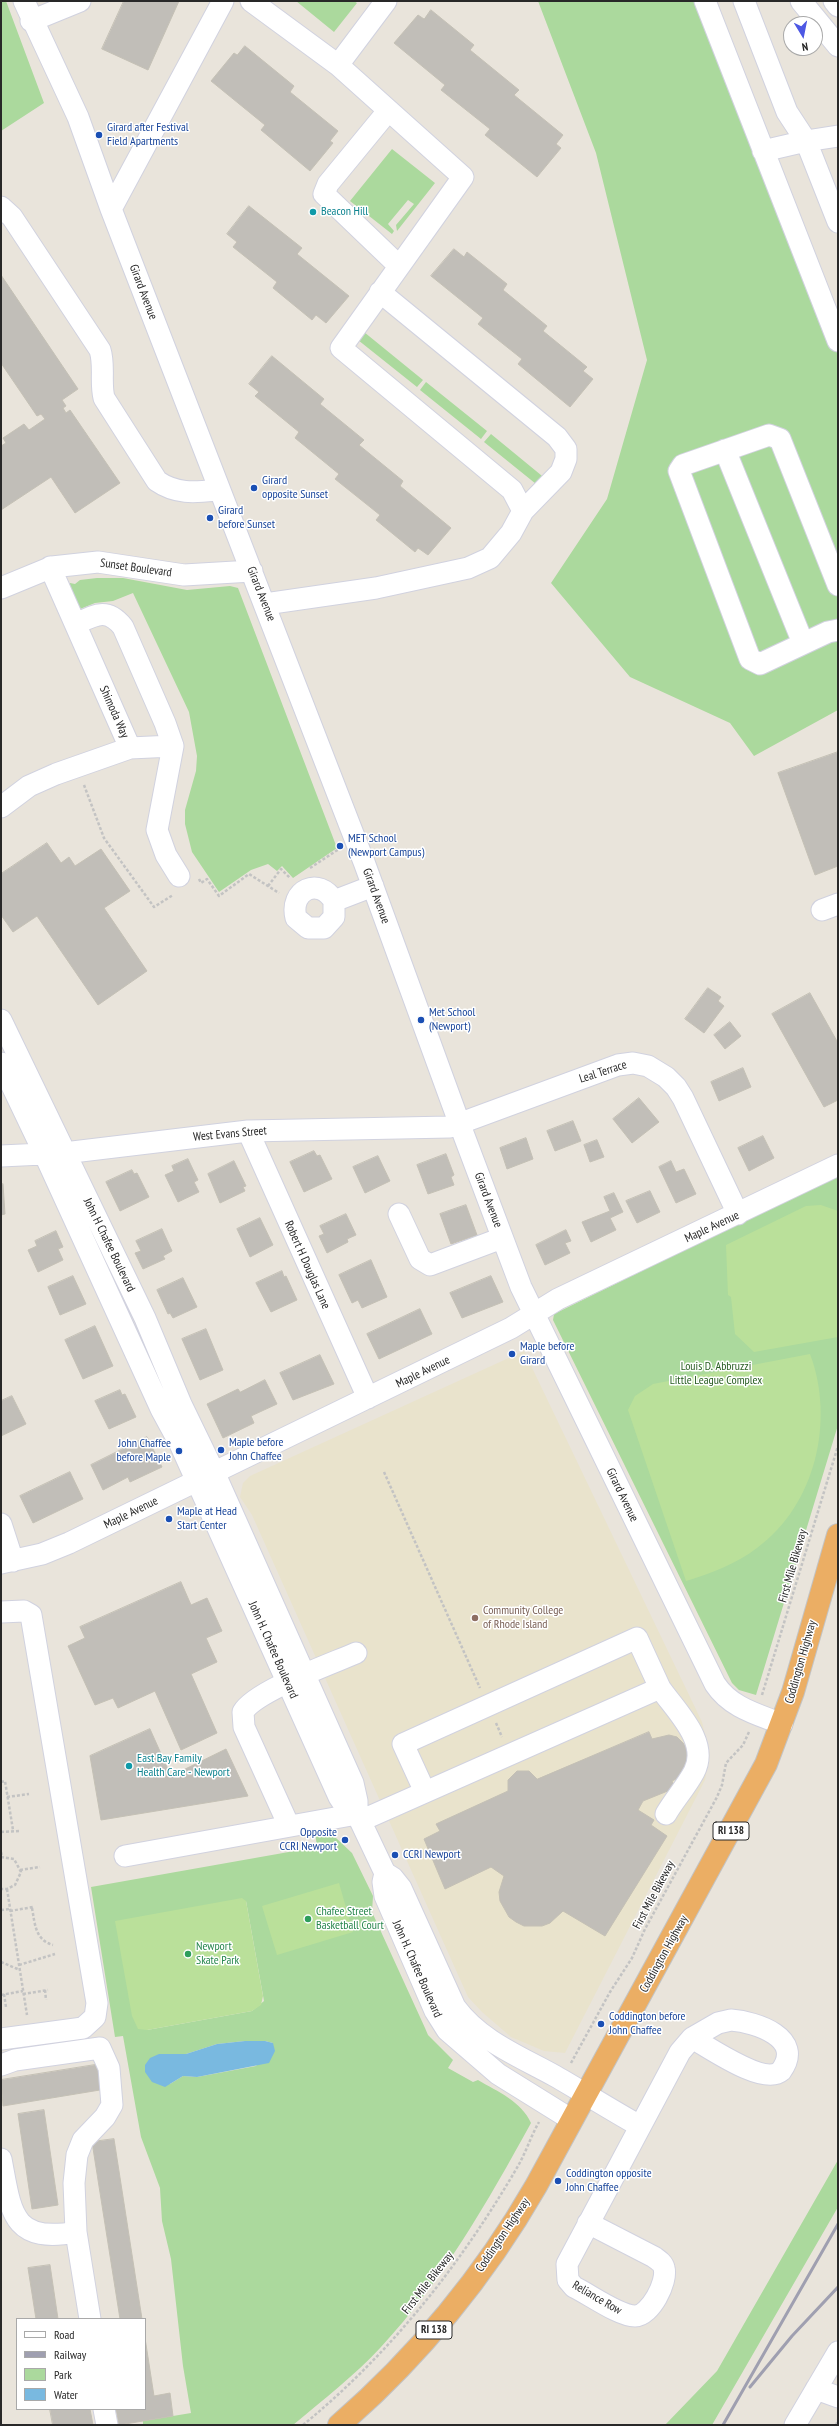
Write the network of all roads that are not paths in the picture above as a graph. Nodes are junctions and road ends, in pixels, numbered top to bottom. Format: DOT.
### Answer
graph roads {
  1 [pos="24,1"];
  2 [pos="80,1"];
  3 [pos="223,1"];
  4 [pos="252,1"];
  5 [pos="386,1"];
  6 [pos="705,1"];
  7 [pos="744,1"];
  8 [pos="801,1"];
  9 [pos="834,1"];
  10 [pos="838,6"];
  11 [pos="31,21"];
  12 [pos="838,46"];
  13 [pos="338,65"];
  14 [pos="388,111"];
  15 [pos="838,136"];
  16 [pos="806,140"];
  17 [pos="763,151"];
  18 [pos="1,207"];
  19 [pos="111,209"];
  20 [pos="838,222"];
  21 [pos="398,265"];
  22 [pos="380,292"];
  23 [pos="838,341"];
  24 [pos="724,450"];
  25 [pos="219,490"];
  26 [pos="523,511"];
  27 [pos="50,567"];
  28 [pos="252,571"];
  29 [pos="838,585"];
  30 [pos="1,588"];
  31 [pos="265,604"];
  32 [pos="76,624"];
  33 [pos="838,630"];
  34 [pos="803,643"];
  35 [pos="173,746"];
  36 [pos="130,748"];
  37 [pos="1,807"];
  38 [pos="181,879"];
  39 [pos="373,886"];
  40 [pos="334,901"];
  41 [pos="1,1020"];
  42 [pos="1,1063"];
  43 [pos="460,1125"];
  44 [pos="248,1131"];
  45 [pos="54,1153"];
  46 [pos="1,1156"];
  47 [pos="838,1165"];
  48 [pos="399,1214"];
  49 [pos="738,1214"];
  50 [pos="502,1238"];
  51 [pos="533,1314"];
  52 [pos="368,1398"];
  53 [pos="205,1476"];
  54 [pos="1,1524"];
  55 [pos="838,1535"];
  56 [pos="7,1562"];
  57 [pos="1,1612"];
  58 [pos="356,1653"];
  59 [pos="296,1680"];
  60 [pos="660,1688"];
  61 [pos="782,1724"];
  62 [pos="425,1792"];
  63 [pos="666,1814"];
  64 [pos="359,1818"];
  65 [pos="289,1826"];
  66 [pos="125,1856"];
  67 [pos="385,1873"];
  68 [pos="692,2038"];
  69 [pos="1,2039"];
  70 [pos="1,2065"];
  71 [pos="586,2096"];
  72 [pos="572,2120"];
  73 [pos="640,2126"];
  74 [pos="1,2159"];
  75 [pos="588,2223"];
  76 [pos="76,2232"];
  77 [pos="90,2318"];
  78 [pos="838,2352"];
  79 [pos="816,2389"];
  80 [pos="838,2397"];
  81 [pos="104,2410"];
  82 [pos="107,2425"];
  83 [pos="339,2425"];
  84 [pos="795,2425"];
  1 -- 11 [label="street, Girard Avenue"];
  2 -- 11 [label="street"];
  3 -- 19 [label="street"];
  4 -- 13 [label="street"];
  5 -- 13 [label="street"];
  6 -- 17 [label="street"];
  7 -- 16 [label="street"];
  8 -- 12 [label="street"];
  9 -- 10 [label="street"];
  11 -- 19 [label="street, Girard Avenue"];
  13 -- 14 [label="street"];
  14 -- 21 [label="street"];
  14 -- 21 [label="street"];
  15 -- 16 [label="street"];
  16 -- 17 [label="street"];
  16 -- 20 [label="street"];
  17 -- 23 [label="street"];
  18 -- 25 [label="street"];
  19 -- 25 [label="street, Girard Avenue"];
  21 -- 22 [label="street"];
  22 -- 26 [label="street"];
  22 -- 26 [label="street"];
  24 -- 29 [label="street"];
  24 -- 34 [label="street"];
  24 -- 34 [label="street"];
  25 -- 28 [label="street, Girard Avenue"];
  26 -- 31 [label="street"];
  27 -- 28 [label="street, Sunset Boulevard"];
  27 -- 30 [label="street, Sunset Boulevard"];
  27 -- 32 [label="street, Shimoda Way"];
  28 -- 31 [label="street, Girard Avenue"];
  31 -- 39 [label="street, Girard Avenue"];
  32 -- 35 [label="street"];
  32 -- 36 [label="street, Shimoda Way"];
  33 -- 34 [label="street"];
  35 -- 36 [label="street"];
  35 -- 38 [label="street"];
  36 -- 37 [label="street, Shimoda Way"];
  39 -- 40 [label="street"];
  39 -- 43 [label="street, Girard Avenue"];
  40 -- 40 [label="street"];
  41 -- 45 [label="street, John H Chafee Boulevard"];
  42 -- 45 [label="street, John H Chafee Boulevard"];
  43 -- 44 [label="street, West Evans Street"];
  43 -- 49 [label="street, Leal Terrace"];
  43 -- 50 [label="street, Girard Avenue"];
  44 -- 45 [label="street, West Evans Street"];
  44 -- 52 [label="street, Robert H Douglas Lane"];
  45 -- 46 [label="street, West Evans Street"];
  45 -- 53 [label="street, John H Chafee Boulevard"];
  47 -- 49 [label="street, Maple Avenue"];
  48 -- 50 [label="street"];
  49 -- 51 [label="street, Maple Avenue"];
  50 -- 51 [label="street, Girard Avenue"];
  51 -- 52 [label="street, Maple Avenue"];
  51 -- 61 [label="street, Girard Avenue"];
  52 -- 53 [label="street, Maple Avenue"];
  53 -- 56 [label="street, Maple Avenue"];
  53 -- 59 [label="street, John H. Chafee Boulevard"];
  54 -- 56 [label="street"];
  55 -- 61 [label="highway, Coddington Highway / RI 138"];
  57 -- 69 [label="street"];
  58 -- 59 [label="street"];
  59 -- 64 [label="street, John H. Chafee Boulevard"];
  59 -- 65 [label="street"];
  60 -- 62 [label="street"];
  60 -- 62 [label="street"];
  60 -- 63 [label="street"];
  61 -- 71 [label="highway, Coddington Highway / RI 138"];
  62 -- 64 [label="street"];
  64 -- 65 [label="street"];
  64 -- 67 [label="street, John H. Chafee Boulevard"];
  65 -- 66 [label="street"];
  67 -- 71 [label="street, John H. Chafee Boulevard"];
  67 -- 72 [label="street, John H. Chafee Boulevard"];
  68 -- 73 [label="street, Reliance Row"];
  70 -- 76 [label="street"];
  71 -- 72 [label="highway, Coddington Highway / RI 138"];
  71 -- 73 [label="street"];
  72 -- 83 [label="highway, Coddington Highway / RI 138"];
  73 -- 75 [label="street, Reliance Row"];
  74 -- 76 [label="street"];
  75 -- 75 [label="street, Reliance Row"];
  76 -- 77 [label="street"];
  78 -- 79 [label="street"];
  79 -- 80 [label="street"];
  79 -- 84 [label="street"];
  81 -- 82 [label="street"];
}
